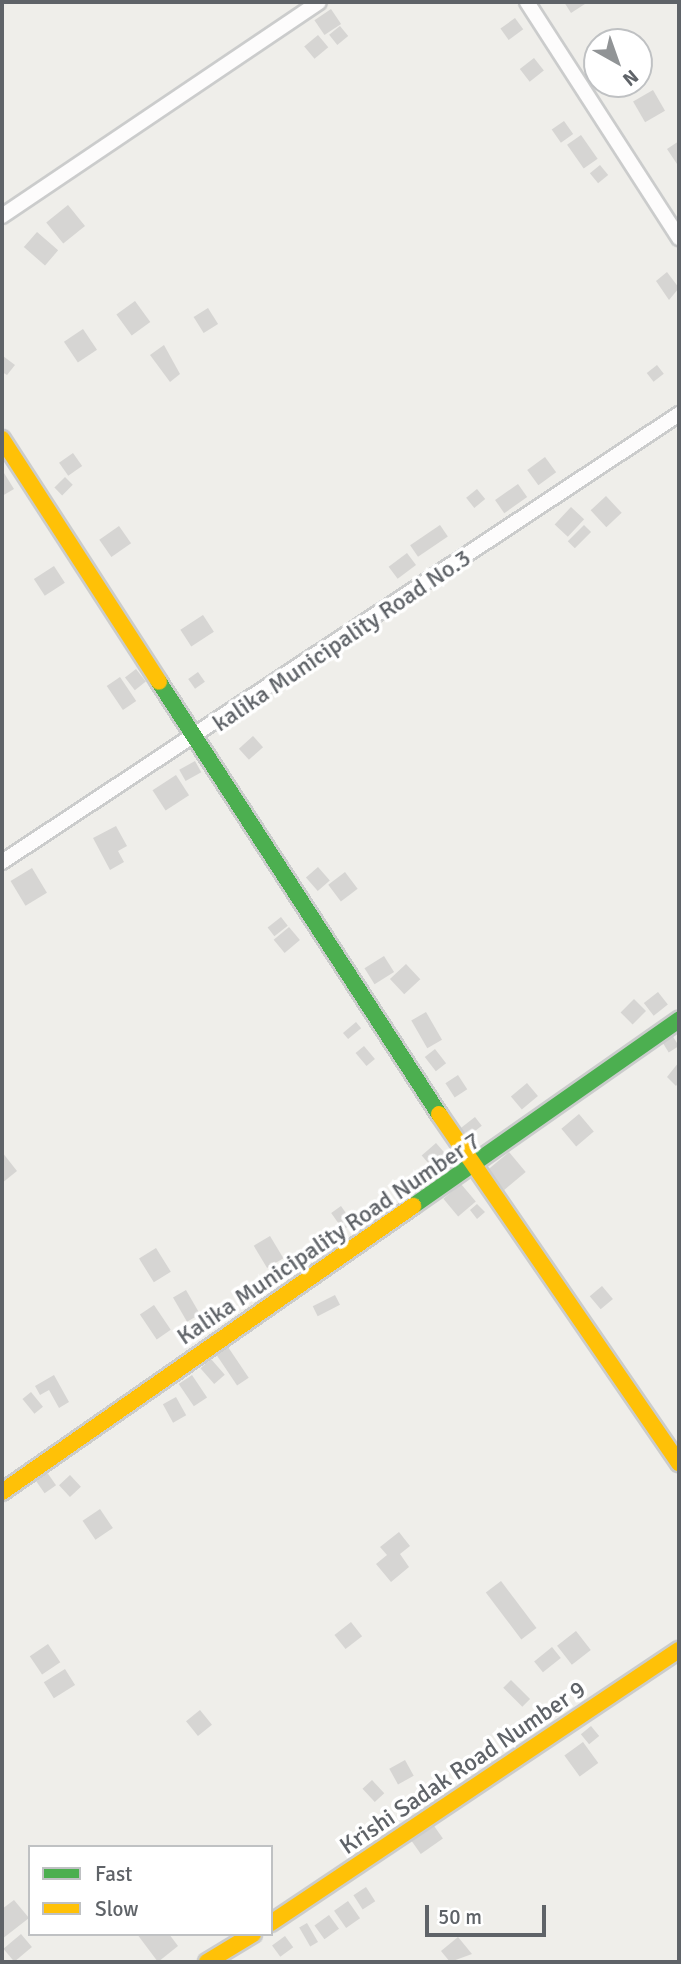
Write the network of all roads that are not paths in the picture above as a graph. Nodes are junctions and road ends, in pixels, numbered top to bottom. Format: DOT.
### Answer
graph roads {
  1 [pos="319,2"];
  2 [pos="527,2"];
  3 [pos="2,216"];
  4 [pos="679,238"];
  5 [pos="679,414"];
  6 [pos="2,439"];
  7 [pos="195,739"];
  8 [pos="2,862"];
  9 [pos="679,1020"];
  10 [pos="474,1168"];
  11 [pos="679,1463"];
  12 [pos="2,1492"];
  13 [pos="679,1650"];
  14 [pos="273,1922"];
  15 [pos="250,1936"];
  16 [pos="207,1962"];
  1 -- 3 [label="street"];
  2 -- 4 [label="street"];
  5 -- 7 [label="street, kalika Municipality Road No.3"];
  6 -- 7 [label="street"];
  7 -- 8 [label="street, kalika Municipality Road No.3"];
  7 -- 10 [label="street"];
  9 -- 10 [label="street, Kalika Municipality Road Number 7"];
  10 -- 11 [label="street"];
  10 -- 12 [label="street, Kalika Municipality Road Number 7"];
  13 -- 14 [label="street, Krishi Sadak Road Number 9"];
  15 -- 16 [label="street"];
}
